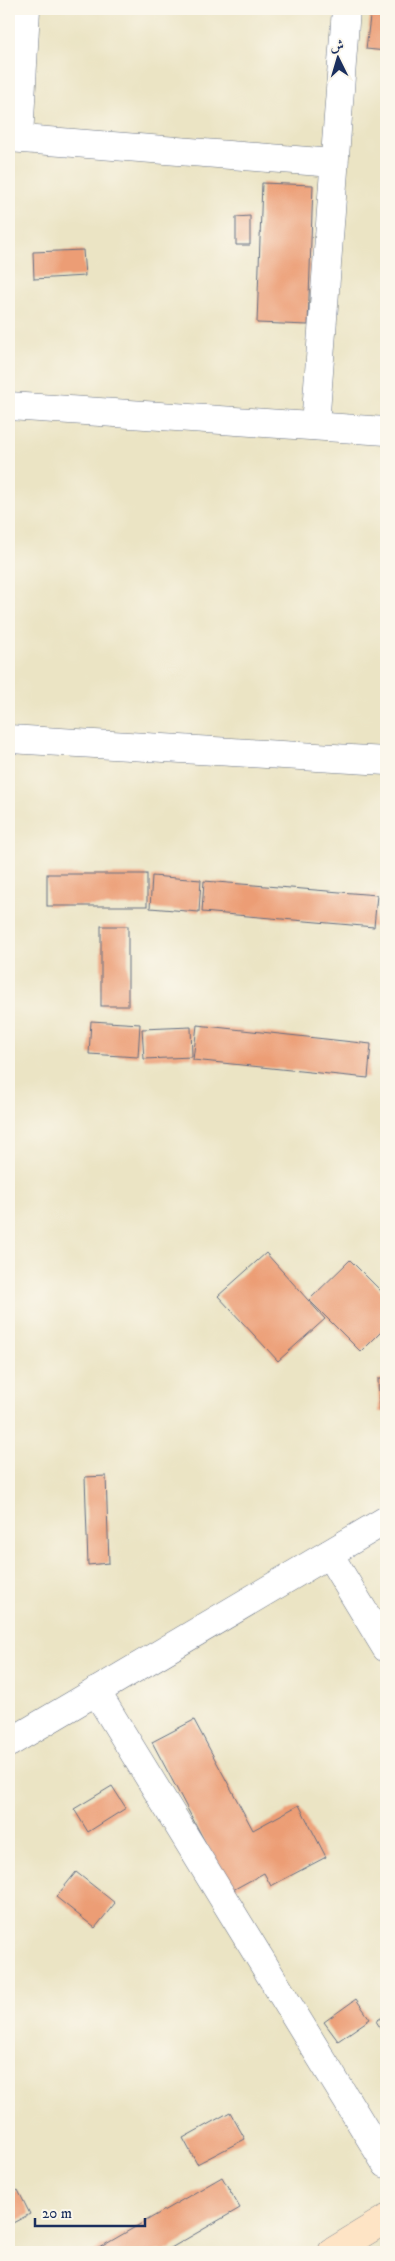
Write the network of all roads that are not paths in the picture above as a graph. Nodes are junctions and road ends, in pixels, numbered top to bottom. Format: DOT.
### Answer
graph roads {
  1 [pos="26,9"];
  2 [pos="346,9"];
  3 [pos="14,138"];
  4 [pos="334,164"];
  5 [pos="9,406"];
  6 [pos="315,426"];
  7 [pos="386,431"];
  8 [pos="9,739"];
  9 [pos="386,761"];
  10 [pos="386,1520"];
  11 [pos="329,1554"];
  12 [pos="386,1648"];
  13 [pos="96,1691"];
  14 [pos="9,1743"];
  15 [pos="386,2164"];
  16 [pos="386,2219"];
  17 [pos="332,2252"];
  1 -- 3 [label="street"];
  2 -- 4 [label="street"];
  3 -- 4 [label="street"];
  4 -- 6 [label="street"];
  5 -- 6 [label="street"];
  6 -- 7 [label="street"];
  8 -- 9 [label="street"];
  10 -- 11 [label="street"];
  11 -- 12 [label="street"];
  11 -- 13 [label="street"];
  13 -- 14 [label="street"];
  13 -- 15 [label="street"];
  16 -- 17 [label="street"];
}
